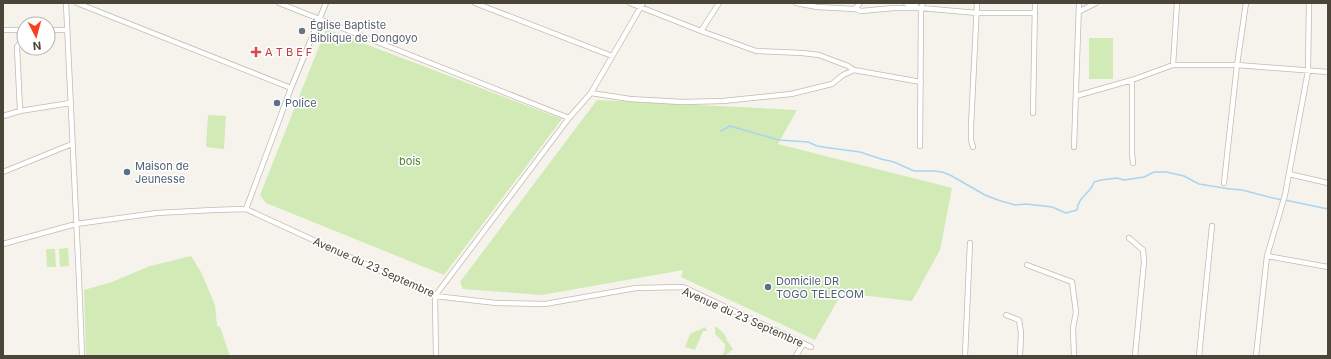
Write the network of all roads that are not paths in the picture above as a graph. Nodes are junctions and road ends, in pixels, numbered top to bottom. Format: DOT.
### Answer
graph roads {
  1 [pos="66,3"];
  2 [pos="77,3"];
  3 [pos="279,3"];
  4 [pos="326,3"];
  5 [pos="475,3"];
  6 [pos="630,3"];
  7 [pos="719,3"];
  8 [pos="796,3"];
  9 [pos="860,3"];
  10 [pos="906,3"];
  11 [pos="977,3"];
  12 [pos="1035,3"];
  13 [pos="1079,3"];
  14 [pos="1096,3"];
  15 [pos="1177,3"];
  16 [pos="1246,3"];
  17 [pos="1309,3"];
  18 [pos="642,5"];
  19 [pos="922,5"];
  20 [pos="855,9"];
  21 [pos="1080,10"];
  22 [pos="977,13"];
  23 [pos="1035,13"];
  24 [pos="319,20"];
  25 [pos="3,30"];
  26 [pos="16,30"];
  27 [pos="56,30"];
  28 [pos="67,30"];
  29 [pos="701,31"];
  30 [pos="17,56"];
  31 [pos="612,56"];
  32 [pos="1173,65"];
  33 [pos="1237,65"];
  34 [pos="854,70"];
  35 [pos="1308,71"];
  36 [pos="1328,72"];
  37 [pos="1132,80"];
  38 [pos="920,82"];
  39 [pos="291,88"];
  40 [pos="591,93"];
  41 [pos="1076,96"];
  42 [pos="70,103"];
  43 [pos="20,111"];
  44 [pos="1032,113"];
  45 [pos="3,116"];
  46 [pos="569,118"];
  47 [pos="72,144"];
  48 [pos="920,146"];
  49 [pos="974,146"];
  50 [pos="1074,147"];
  51 [pos="1133,163"];
  52 [pos="3,172"];
  53 [pos="1289,174"];
  54 [pos="1224,183"];
  55 [pos="1328,183"];
  56 [pos="246,210"];
  57 [pos="76,224"];
  58 [pos="1212,226"];
  59 [pos="1129,238"];
  60 [pos="970,243"];
  61 [pos="3,244"];
  62 [pos="1267,256"];
  63 [pos="1027,266"];
  64 [pos="1328,268"];
  65 [pos="435,296"];
  66 [pos="1006,315"];
  67 [pos="803,344"];
  68 [pos="811,347"];
  69 [pos="82,356"];
  70 [pos="436,356"];
  71 [pos="796,356"];
  72 [pos="965,356"];
  73 [pos="1020,356"];
  74 [pos="1074,356"];
  75 [pos="1135,356"];
  76 [pos="1199,356"];
  77 [pos="1256,356"];
  1 -- 28 [label="street"];
  2 -- 39 [label="street"];
  3 -- 24 [label="street"];
  4 -- 24 [label="street"];
  5 -- 31 [label="street"];
  6 -- 18 [label="street"];
  7 -- 29 [label="street"];
  8 -- 20 [label="street"];
  9 -- 20 [label="street"];
  10 -- 19 [label="street"];
  11 -- 22 [label="street"];
  12 -- 23 [label="street"];
  13 -- 21 [label="street"];
  14 -- 21 [label="street"];
  15 -- 32 [label="street"];
  16 -- 33 [label="street"];
  17 -- 35 [label="street"];
  18 -- 29 [label="street"];
  18 -- 31 [label="street"];
  19 -- 20 [label="street"];
  19 -- 22 [label="street"];
  19 -- 38 [label="street"];
  21 -- 41 [label="street"];
  22 -- 23 [label="street"];
  22 -- 49 [label="street"];
  23 -- 44 [label="street"];
  24 -- 39 [label="street"];
  24 -- 46 [label="street"];
  25 -- 26 [label="street"];
  27 -- 28 [label="street"];
  28 -- 42 [label="street"];
  29 -- 34 [label="street"];
  30 -- 43 [label="street"];
  31 -- 40 [label="street"];
  32 -- 33 [label="street"];
  32 -- 37 [label="street"];
  33 -- 35 [label="street"];
  33 -- 54 [label="street"];
  34 -- 38 [label="street"];
  34 -- 40 [label="street"];
  35 -- 36 [label="street"];
  35 -- 53 [label="street"];
  37 -- 41 [label="street"];
  37 -- 51 [label="street"];
  38 -- 48 [label="street"];
  39 -- 56 [label="street"];
  40 -- 46 [label="street"];
  41 -- 50 [label="street"];
  42 -- 43 [label="street"];
  42 -- 47 [label="street"];
  43 -- 45 [label="street"];
  46 -- 65 [label="street"];
  47 -- 52 [label="street"];
  47 -- 57 [label="street"];
  53 -- 55 [label="street"];
  53 -- 62 [label="street"];
  56 -- 57 [label="street, Avenue du 23 Septembre"];
  56 -- 65 [label="street, Avenue du 23 Septembre"];
  57 -- 61 [label="street, Avenue du 23 Septembre"];
  57 -- 69 [label="street"];
  58 -- 76 [label="street"];
  59 -- 75 [label="street"];
  60 -- 72 [label="street"];
  62 -- 64 [label="street"];
  62 -- 77 [label="street"];
  63 -- 74 [label="street"];
  65 -- 67 [label="street, Avenue du 23 Septembre"];
  65 -- 70 [label="street"];
  66 -- 73 [label="street"];
  67 -- 68 [label="street, Avenue du 23 Septembre"];
  67 -- 71 [label="street"];
}
